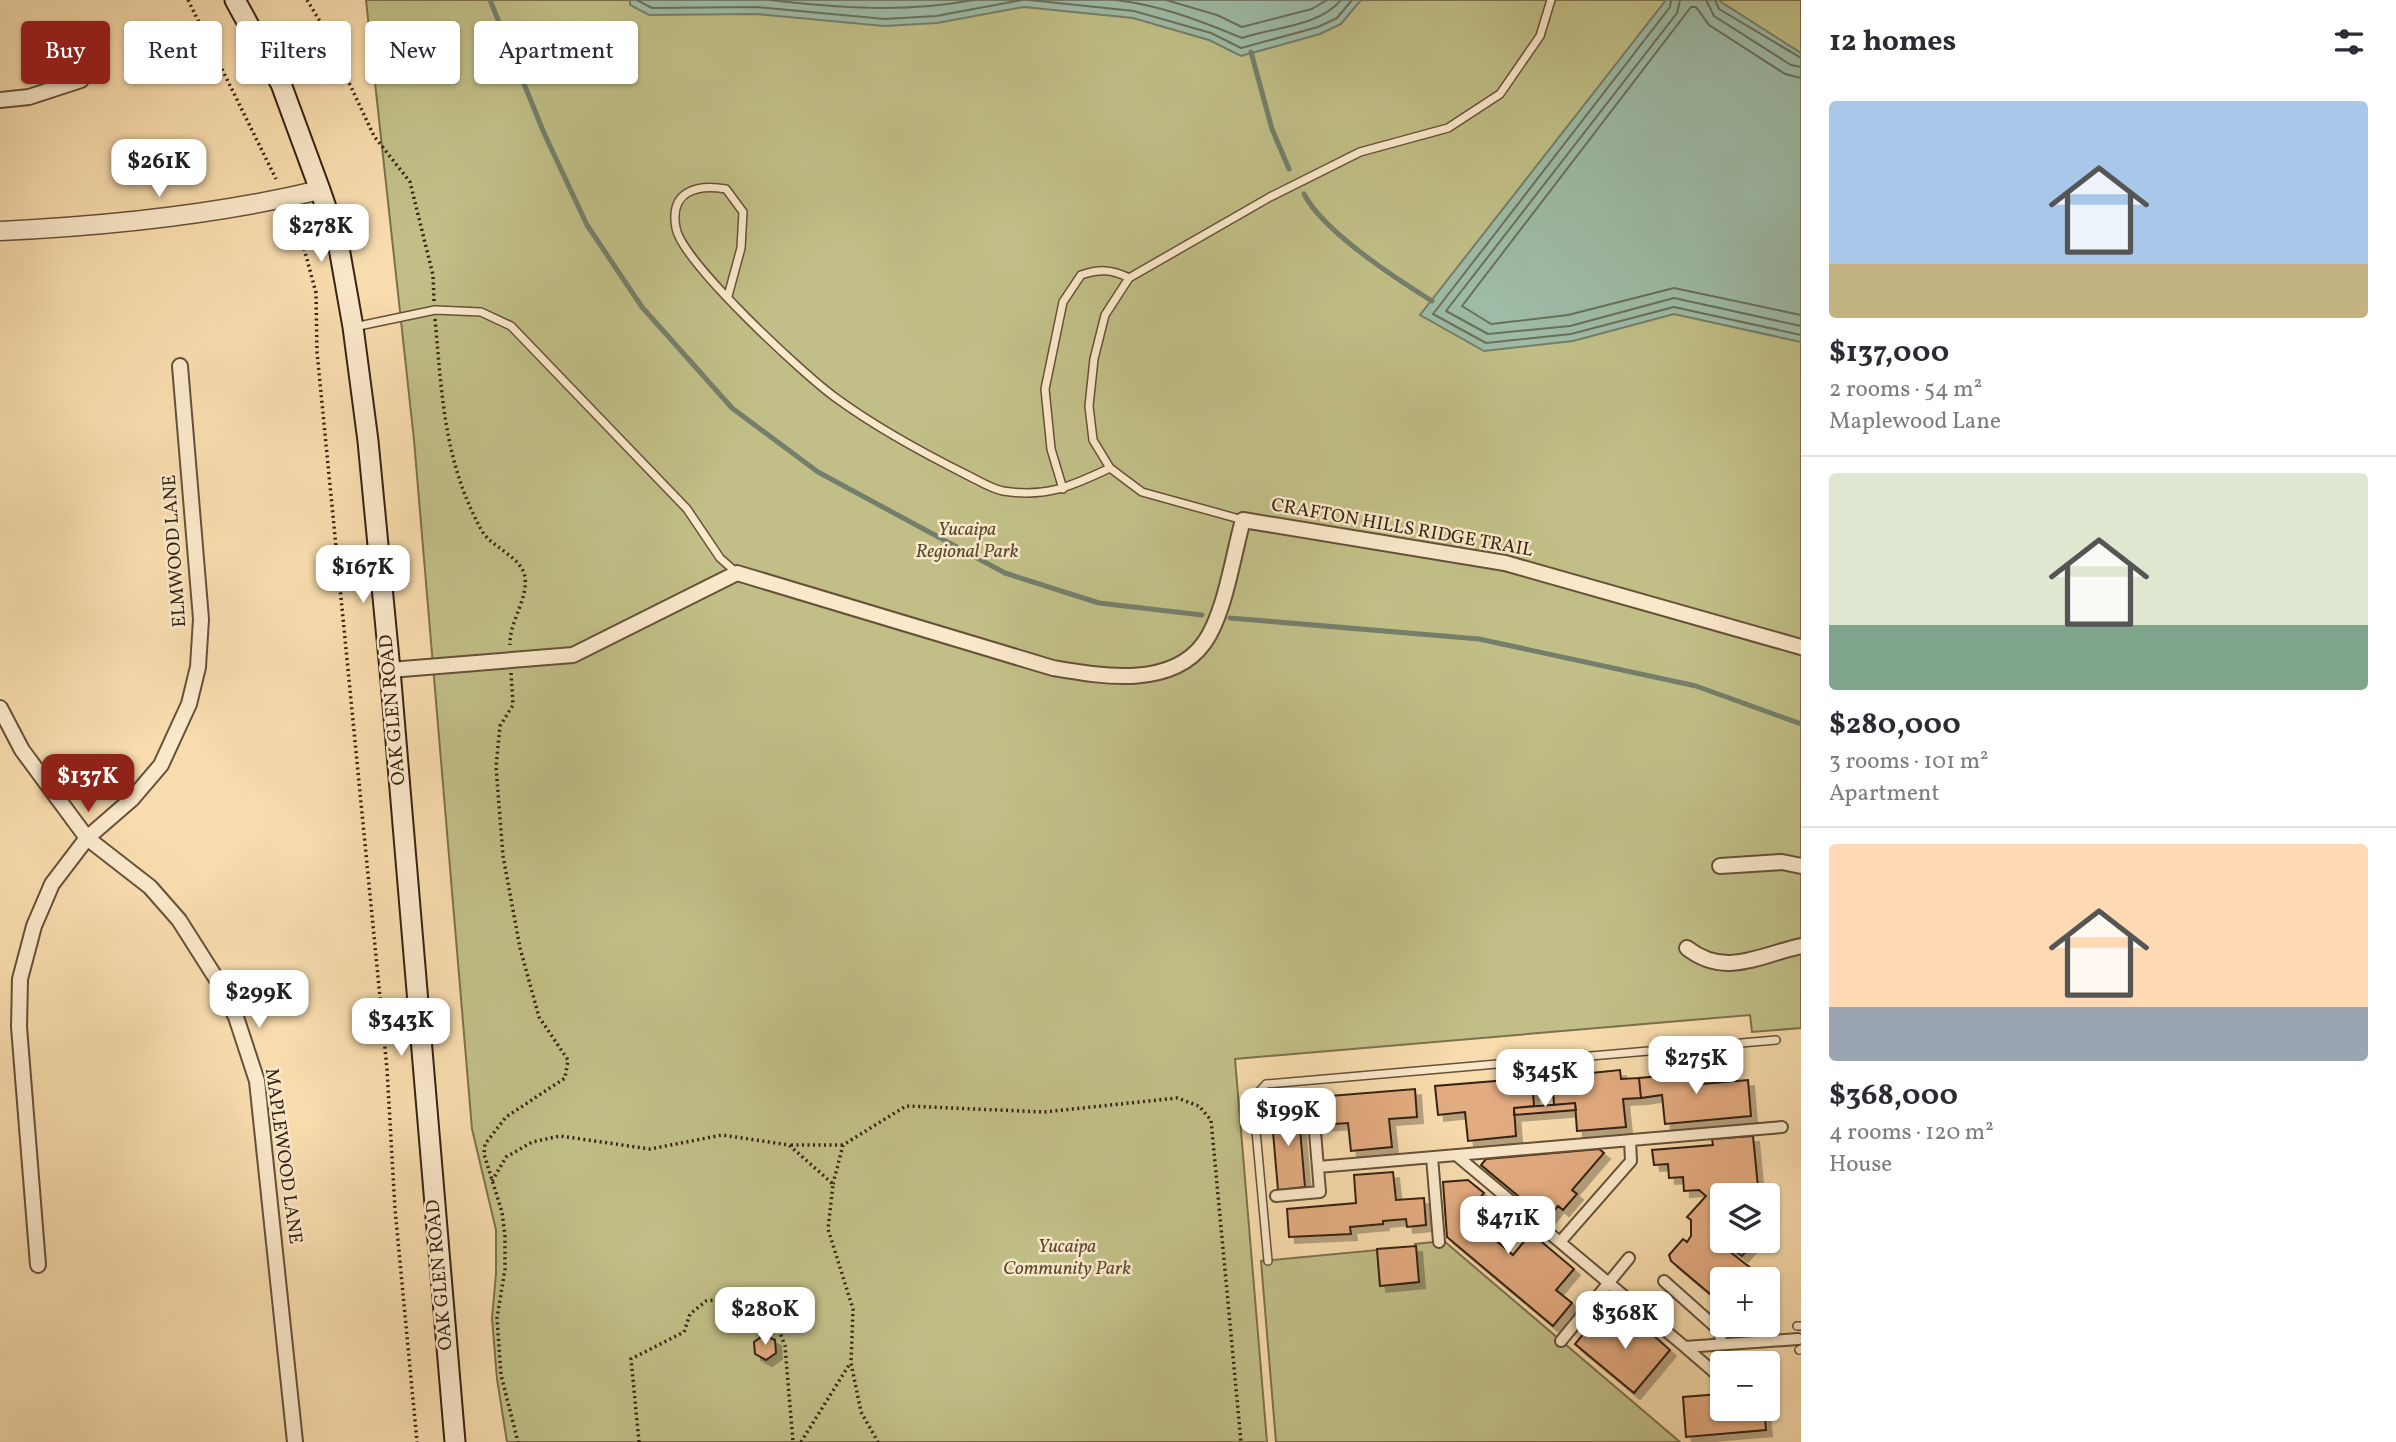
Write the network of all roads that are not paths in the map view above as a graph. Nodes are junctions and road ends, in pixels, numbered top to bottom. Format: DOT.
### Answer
graph roads {
  1 [pos="235,0"];
  2 [pos="1551,0"];
  3 [pos="69,84"];
  4 [pos="0,100"];
  5 [pos="320,190"];
  6 [pos="0,231"];
  7 [pos="1129,278"];
  8 [pos="728,296"];
  9 [pos="353,327"];
  10 [pos="180,366"];
  11 [pos="1110,468"];
  12 [pos="1063,489"];
  13 [pos="1243,520"];
  14 [pos="737,573"];
  15 [pos="1801,647"];
  16 [pos="390,670"];
  17 [pos="0,708"];
  18 [pos="87,838"];
  19 [pos="1720,866"];
  20 [pos="1801,866"];
  21 [pos="1801,946"];
  22 [pos="1687,948"];
  23 [pos="1776,1040"];
  24 [pos="1312,1096"];
  25 [pos="1782,1127"];
  26 [pos="1630,1140"];
  27 [pos="1456,1155"];
  28 [pos="1432,1157"];
  29 [pos="1318,1167"];
  30 [pos="1276,1196"];
  31 [pos="1439,1242"];
  32 [pos="1560,1242"];
  33 [pos="1629,1258"];
  34 [pos="1268,1261"];
  35 [pos="38,1265"];
  36 [pos="1664,1281"];
  37 [pos="1608,1283"];
  38 [pos="1561,1340"];
  39 [pos="1721,1344"];
  40 [pos="1799,1346"];
  41 [pos="1685,1347"];
  42 [pos="1710,1369"];
  43 [pos="295,1442"];
  44 [pos="456,1442"];
  1 -- 5 [label="main road, OAK GLEN ROAD"];
  2 -- 7 [label="lane"];
  3 -- 4 [label="street"];
  5 -- 6 [label="street"];
  5 -- 9 [label="main road, OAK GLEN ROAD"];
  7 -- 11 [label="lane"];
  7 -- 12 [label="lane"];
  8 -- 8 [label="lane"];
  8 -- 12 [label="lane"];
  9 -- 14 [label="lane"];
  9 -- 16 [label="main road, OAK GLEN ROAD"];
  10 -- 18 [label="street, ELMWOOD LANE"];
  11 -- 12 [label="lane"];
  11 -- 13 [label="lane"];
  13 -- 14 [label="street, CRAFTON HILLS RIDGE TRAIL"];
  13 -- 15 [label="street, CRAFTON HILLS RIDGE TRAIL"];
  14 -- 16 [label="street"];
  16 -- 44 [label="main road, OAK GLEN ROAD"];
  17 -- 18 [label="street, MAPLEWOOD LANE"];
  18 -- 35 [label="street, ELMWOOD LANE"];
  18 -- 43 [label="street, MAPLEWOOD LANE"];
  19 -- 20 [label="street"];
  21 -- 22 [label="street"];
  23 -- 34 [label="lane"];
  24 -- 29 [label="street"];
  25 -- 26 [label="street"];
  26 -- 27 [label="street"];
  26 -- 32 [label="street"];
  27 -- 28 [label="street"];
  27 -- 32 [label="street"];
  28 -- 29 [label="street"];
  28 -- 31 [label="street"];
  29 -- 30 [label="street"];
  32 -- 37 [label="street"];
  33 -- 37 [label="street"];
  36 -- 39 [label="street"];
  37 -- 38 [label="street"];
  37 -- 41 [label="street"];
  39 -- 40 [label="street"];
  39 -- 41 [label="street"];
  41 -- 42 [label="street"];
}
